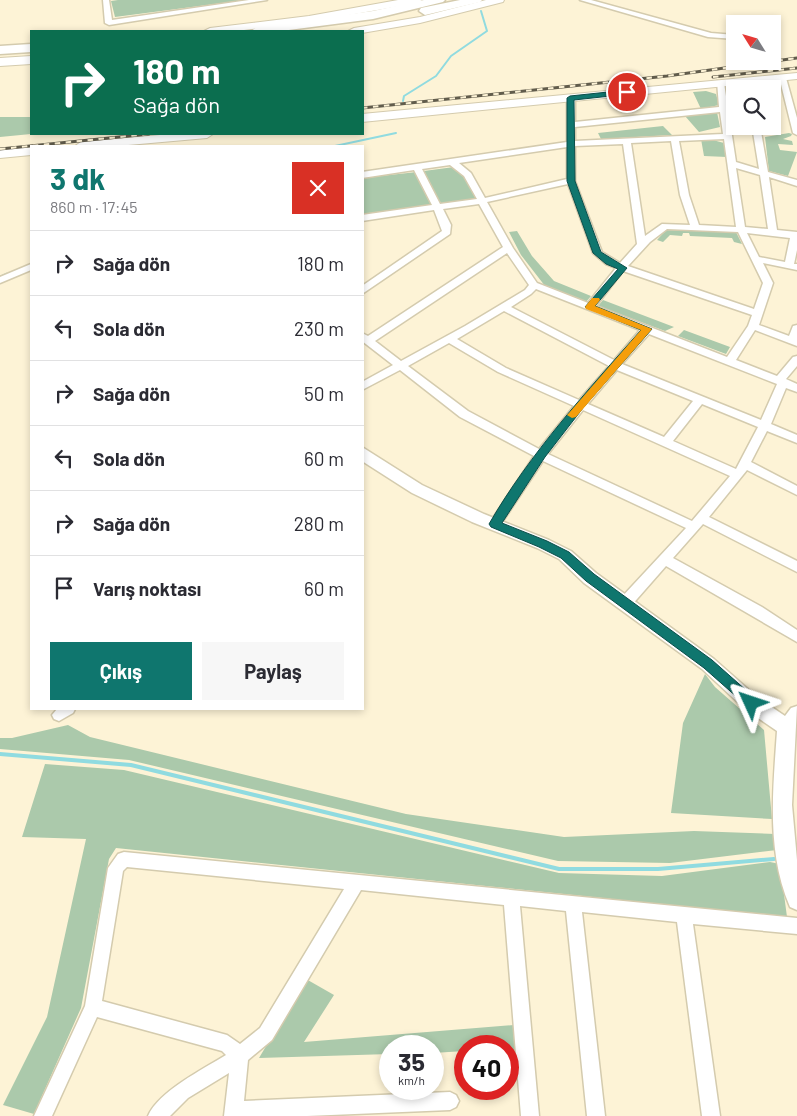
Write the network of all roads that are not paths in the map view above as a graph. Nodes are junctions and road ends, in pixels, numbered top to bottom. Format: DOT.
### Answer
graph roads {
  1 [pos="106,0"];
  2 [pos="264,0"];
  3 [pos="417,0"];
  4 [pos="439,0"];
  5 [pos="476,0"];
  6 [pos="499,0"];
  7 [pos="583,0"];
  8 [pos="218,30"];
  9 [pos="264,30"];
  10 [pos="324,30"];
  11 [pos="360,30"];
  12 [pos="726,36"];
  13 [pos="30,46"];
  14 [pos="0,48"];
  15 [pos="30,56"];
  16 [pos="0,58"];
  17 [pos="30,60"];
  18 [pos="0,62"];
  19 [pos="797,76"];
  20 [pos="782,78"];
  21 [pos="773,80"];
  22 [pos="720,83"];
  23 [pos="726,83"];
  24 [pos="570,98"];
  25 [pos="724,109"];
  26 [pos="364,118"];
  27 [pos="570,124"];
  28 [pos="797,133"];
  29 [pos="200,135"];
  30 [pos="757,135"];
  31 [pos="728,136"];
  32 [pos="675,139"];
  33 [pos="627,142"];
  34 [pos="134,144"];
  35 [pos="571,144"];
  36 [pos="108,145"];
  37 [pos="30,151"];
  38 [pos="0,154"];
  39 [pos="452,162"];
  40 [pos="732,164"];
  41 [pos="417,167"];
  42 [pos="763,173"];
  43 [pos="364,175"];
  44 [pos="796,179"];
  45 [pos="571,181"];
  46 [pos="482,201"];
  47 [pos="437,207"];
  48 [pos="364,218"];
  49 [pos="696,228"];
  50 [pos="741,230"];
  51 [pos="773,232"];
  52 [pos="797,235"];
  53 [pos="642,246"];
  54 [pos="508,248"];
  55 [pos="756,259"];
  56 [pos="30,266"];
  57 [pos="793,266"];
  58 [pos="623,268"];
  59 [pos="0,280"];
  60 [pos="534,285"];
  61 [pos="364,290"];
  62 [pos="503,307"];
  63 [pos="590,307"];
  64 [pos="757,313"];
  65 [pos="753,326"];
  66 [pos="797,328"];
  67 [pos="647,329"];
  68 [pos="366,338"];
  69 [pos="449,339"];
  70 [pos="794,342"];
  71 [pos="797,359"];
  72 [pos="730,361"];
  73 [pos="402,365"];
  74 [pos="615,365"];
  75 [pos="781,381"];
  76 [pos="364,386"];
  77 [pos="797,388"];
  78 [pos="700,399"];
  79 [pos="580,406"];
  80 [pos="764,426"];
  81 [pos="797,439"];
  82 [pos="665,443"];
  83 [pos="364,455"];
  84 [pos="541,455"];
  85 [pos="741,469"];
  86 [pos="797,491"];
  87 [pos="698,522"];
  88 [pos="495,524"];
  89 [pos="665,559"];
  90 [pos="797,567"];
  91 [pos="625,603"];
  92 [pos="797,637"];
  93 [pos="792,721"];
  94 [pos="790,831"];
  95 [pos="357,882"];
  96 [pos="511,896"];
  97 [pos="797,900"];
  98 [pos="573,903"];
  99 [pos="684,915"];
  100 [pos="797,926"];
  101 [pos="93,1007"];
  102 [pos="240,1056"];
  103 [pos="450,1101"];
  104 [pos="325,1111"];
  105 [pos="233,1113"];
  106 [pos="43,1116"];
  107 [pos="157,1116"];
  108 [pos="530,1116"];
  109 [pos="596,1116"];
  110 [pos="711,1116"];
  1 -- 2 [label="street"];
  3 -- 8 [label="main road"];
  4 -- 9 [label="highway"];
  5 -- 10 [label="highway"];
  6 -- 11 [label="main road"];
  7 -- 12 [label="street"];
  13 -- 14 [label="highway"];
  15 -- 16 [label="highway"];
  17 -- 18 [label="main road"];
  19 -- 20 [label="main road"];
  20 -- 21 [label="main road"];
  20 -- 28 [label="street"];
  22 -- 23 [label="main road"];
  22 -- 24 [label="main road"];
  22 -- 25 [label="street"];
  24 -- 26 [label="main road"];
  24 -- 27 [label="street"];
  25 -- 27 [label="street"];
  25 -- 31 [label="street"];
  27 -- 35 [label="street"];
  29 -- 34 [label="main road"];
  30 -- 42 [label="street"];
  31 -- 32 [label="street"];
  31 -- 40 [label="street"];
  32 -- 33 [label="street"];
  32 -- 49 [label="street"];
  33 -- 35 [label="street"];
  33 -- 53 [label="street"];
  34 -- 36 [label="main road"];
  35 -- 39 [label="street"];
  35 -- 45 [label="street"];
  37 -- 38 [label="main road"];
  39 -- 41 [label="street"];
  39 -- 46 [label="street"];
  40 -- 42 [label="street"];
  40 -- 50 [label="street"];
  41 -- 43 [label="street"];
  41 -- 47 [label="street"];
  42 -- 44 [label="street"];
  42 -- 51 [label="street"];
  45 -- 46 [label="street"];
  45 -- 58 [label="street"];
  46 -- 47 [label="street"];
  46 -- 54 [label="street"];
  47 -- 48 [label="street"];
  47 -- 61 [label="street"];
  49 -- 50 [label="street"];
  49 -- 53 [label="street"];
  50 -- 51 [label="street"];
  50 -- 55 [label="street"];
  51 -- 52 [label="street"];
  52 -- 57 [label="street"];
  53 -- 58 [label="street"];
  54 -- 60 [label="street"];
  54 -- 68 [label="street"];
  55 -- 57 [label="street"];
  55 -- 64 [label="street"];
  56 -- 59 [label="street"];
  58 -- 63 [label="street"];
  58 -- 64 [label="street"];
  60 -- 62 [label="street"];
  60 -- 63 [label="street"];
  62 -- 69 [label="street"];
  62 -- 74 [label="street"];
  63 -- 67 [label="street"];
  64 -- 65 [label="street"];
  65 -- 70 [label="street"];
  65 -- 72 [label="street"];
  66 -- 70 [label="street"];
  67 -- 72 [label="street"];
  67 -- 74 [label="street"];
  68 -- 73 [label="street"];
  69 -- 73 [label="street"];
  69 -- 79 [label="street"];
  71 -- 75 [label="street"];
  72 -- 75 [label="street"];
  73 -- 76 [label="street"];
  73 -- 84 [label="street"];
  74 -- 78 [label="street"];
  74 -- 79 [label="street"];
  75 -- 77 [label="street"];
  75 -- 80 [label="street"];
  78 -- 80 [label="street"];
  78 -- 82 [label="street"];
  79 -- 82 [label="street"];
  79 -- 84 [label="street"];
  80 -- 81 [label="street"];
  80 -- 85 [label="street"];
  82 -- 85 [label="street"];
  83 -- 88 [label="street"];
  84 -- 87 [label="street"];
  84 -- 88 [label="street"];
  85 -- 86 [label="street"];
  85 -- 87 [label="street"];
  87 -- 89 [label="street"];
  87 -- 90 [label="street"];
  88 -- 91 [label="street"];
  89 -- 91 [label="street"];
  89 -- 92 [label="street"];
  91 -- 93 [label="street"];
  93 -- 94 [label="street"];
  94 -- 97 [label="street"];
  95 -- 96 [label="street"];
  95 -- 101 [label="street"];
  95 -- 102 [label="street"];
  96 -- 98 [label="street"];
  96 -- 108 [label="street"];
  98 -- 99 [label="street"];
  98 -- 109 [label="street"];
  99 -- 100 [label="street"];
  99 -- 110 [label="street"];
  101 -- 102 [label="street"];
  101 -- 106 [label="street"];
  102 -- 105 [label="street"];
  102 -- 107 [label="street"];
  103 -- 104 [label="street"];
  104 -- 105 [label="street"];
}
